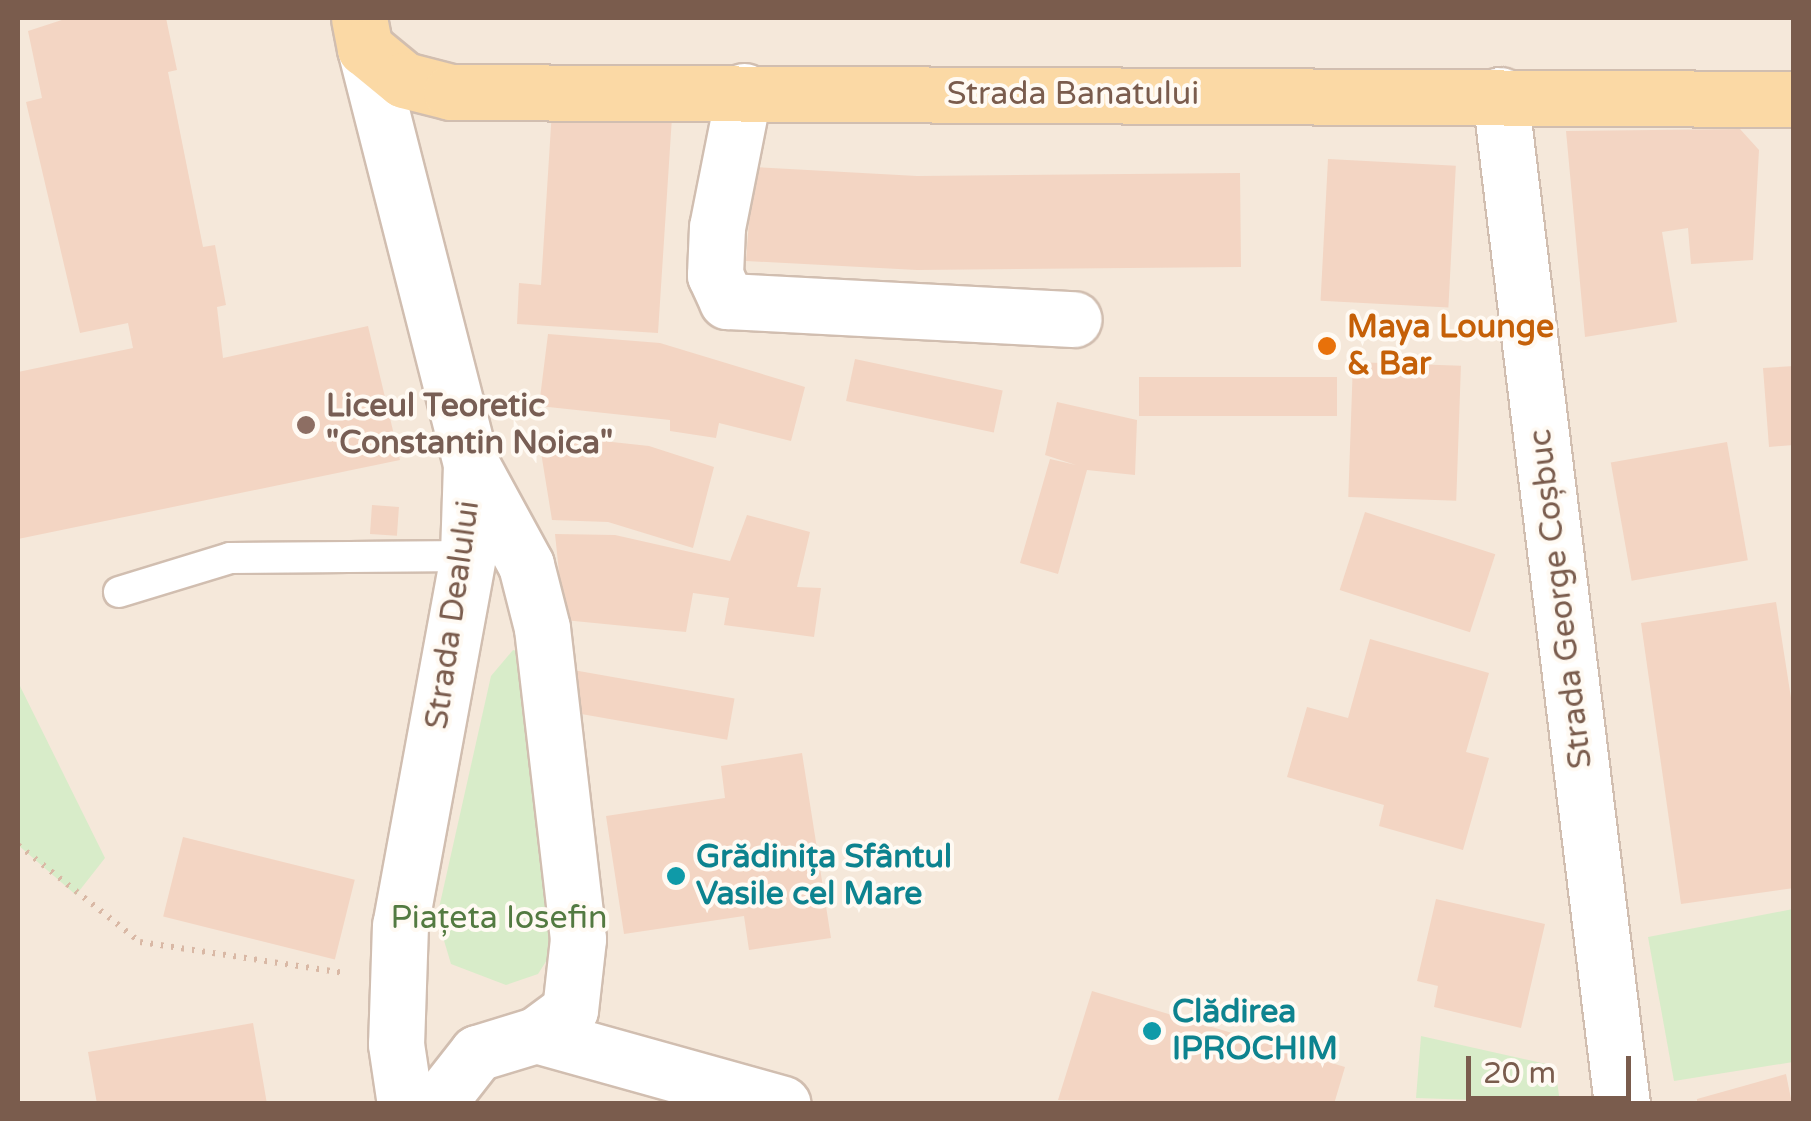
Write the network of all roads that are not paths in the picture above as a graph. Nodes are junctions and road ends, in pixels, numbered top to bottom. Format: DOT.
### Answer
graph roads {
  1 [pos="362,33"];
  2 [pos="744,91"];
  3 [pos="1500,95"];
  4 [pos="1794,100"];
  5 [pos="1074,319"];
  6 [pos="472,464"];
  7 [pos="468,556"];
  8 [pos="119,592"];
  9 [pos="536,1035"];
  10 [pos="405,1104"];
  11 [pos="437,1104"];
  12 [pos="783,1104"];
  13 [pos="1622,1104"];
  1 -- 2 [label="main road, Strada Banatului"];
  1 -- 6 [label="street, Strada Dealului"];
  2 -- 3 [label="main road, Strada Banatului"];
  2 -- 5 [label="street"];
  3 -- 4 [label="main road, Strada Banatului"];
  3 -- 13 [label="street, Strada George Coșbuc"];
  6 -- 7 [label="street, Strada Dealului"];
  6 -- 9 [label="street"];
  7 -- 8 [label="lane"];
  7 -- 10 [label="street, Strada Dealului"];
  9 -- 11 [label="street"];
  9 -- 12 [label="street"];
}
